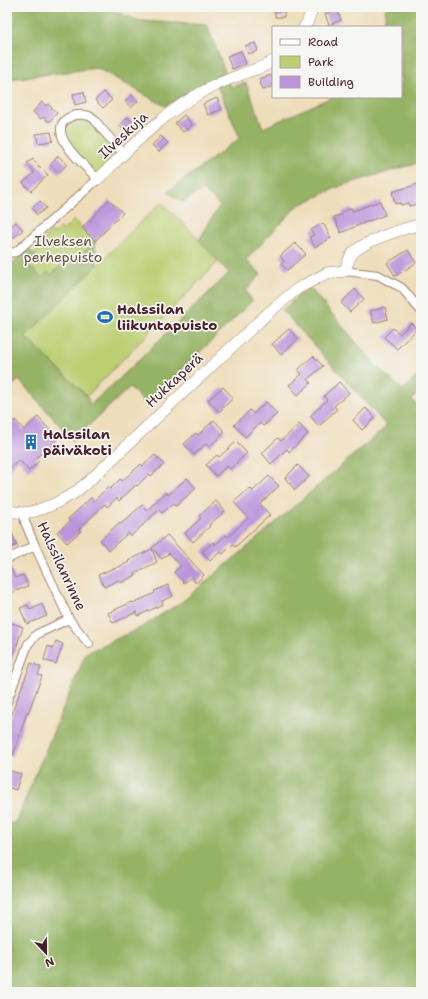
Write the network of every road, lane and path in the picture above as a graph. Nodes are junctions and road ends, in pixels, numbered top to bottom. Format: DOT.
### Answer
graph roads {
  1 [pos="313,7"];
  2 [pos="305,26"];
  3 [pos="272,62"];
  4 [pos="124,154"];
  5 [pos="98,179"];
  6 [pos="421,224"];
  7 [pos="16,252"];
  8 [pos="7,253"];
  9 [pos="7,260"];
  10 [pos="346,271"];
  11 [pos="421,311"];
  12 [pos="7,511"];
  13 [pos="24,513"];
  14 [pos="35,546"];
  15 [pos="7,559"];
  16 [pos="69,619"];
  17 [pos="89,644"];
  18 [pos="7,702"];
  1 -- 2 [label="street"];
  3 -- 4 [label="street, Ilveskuja"];
  4 -- 5 [label="street, Ilveskuja"];
  4 -- 5 [label="street"];
  5 -- 7 [label="street, Ilveskuja"];
  6 -- 10 [label="street"];
  7 -- 8 [label="street"];
  7 -- 9 [label="street, Ilveskuja"];
  10 -- 11 [label="street"];
  10 -- 13 [label="street, Hukkaperä"];
  12 -- 13 [label="street, Halssilanrinne"];
  13 -- 14 [label="street, Halssilanrinne"];
  14 -- 15 [label="street"];
  14 -- 16 [label="street, Halssilanrinne"];
  16 -- 17 [label="street, Halssilanrinne"];
  16 -- 18 [label="street"];
}
